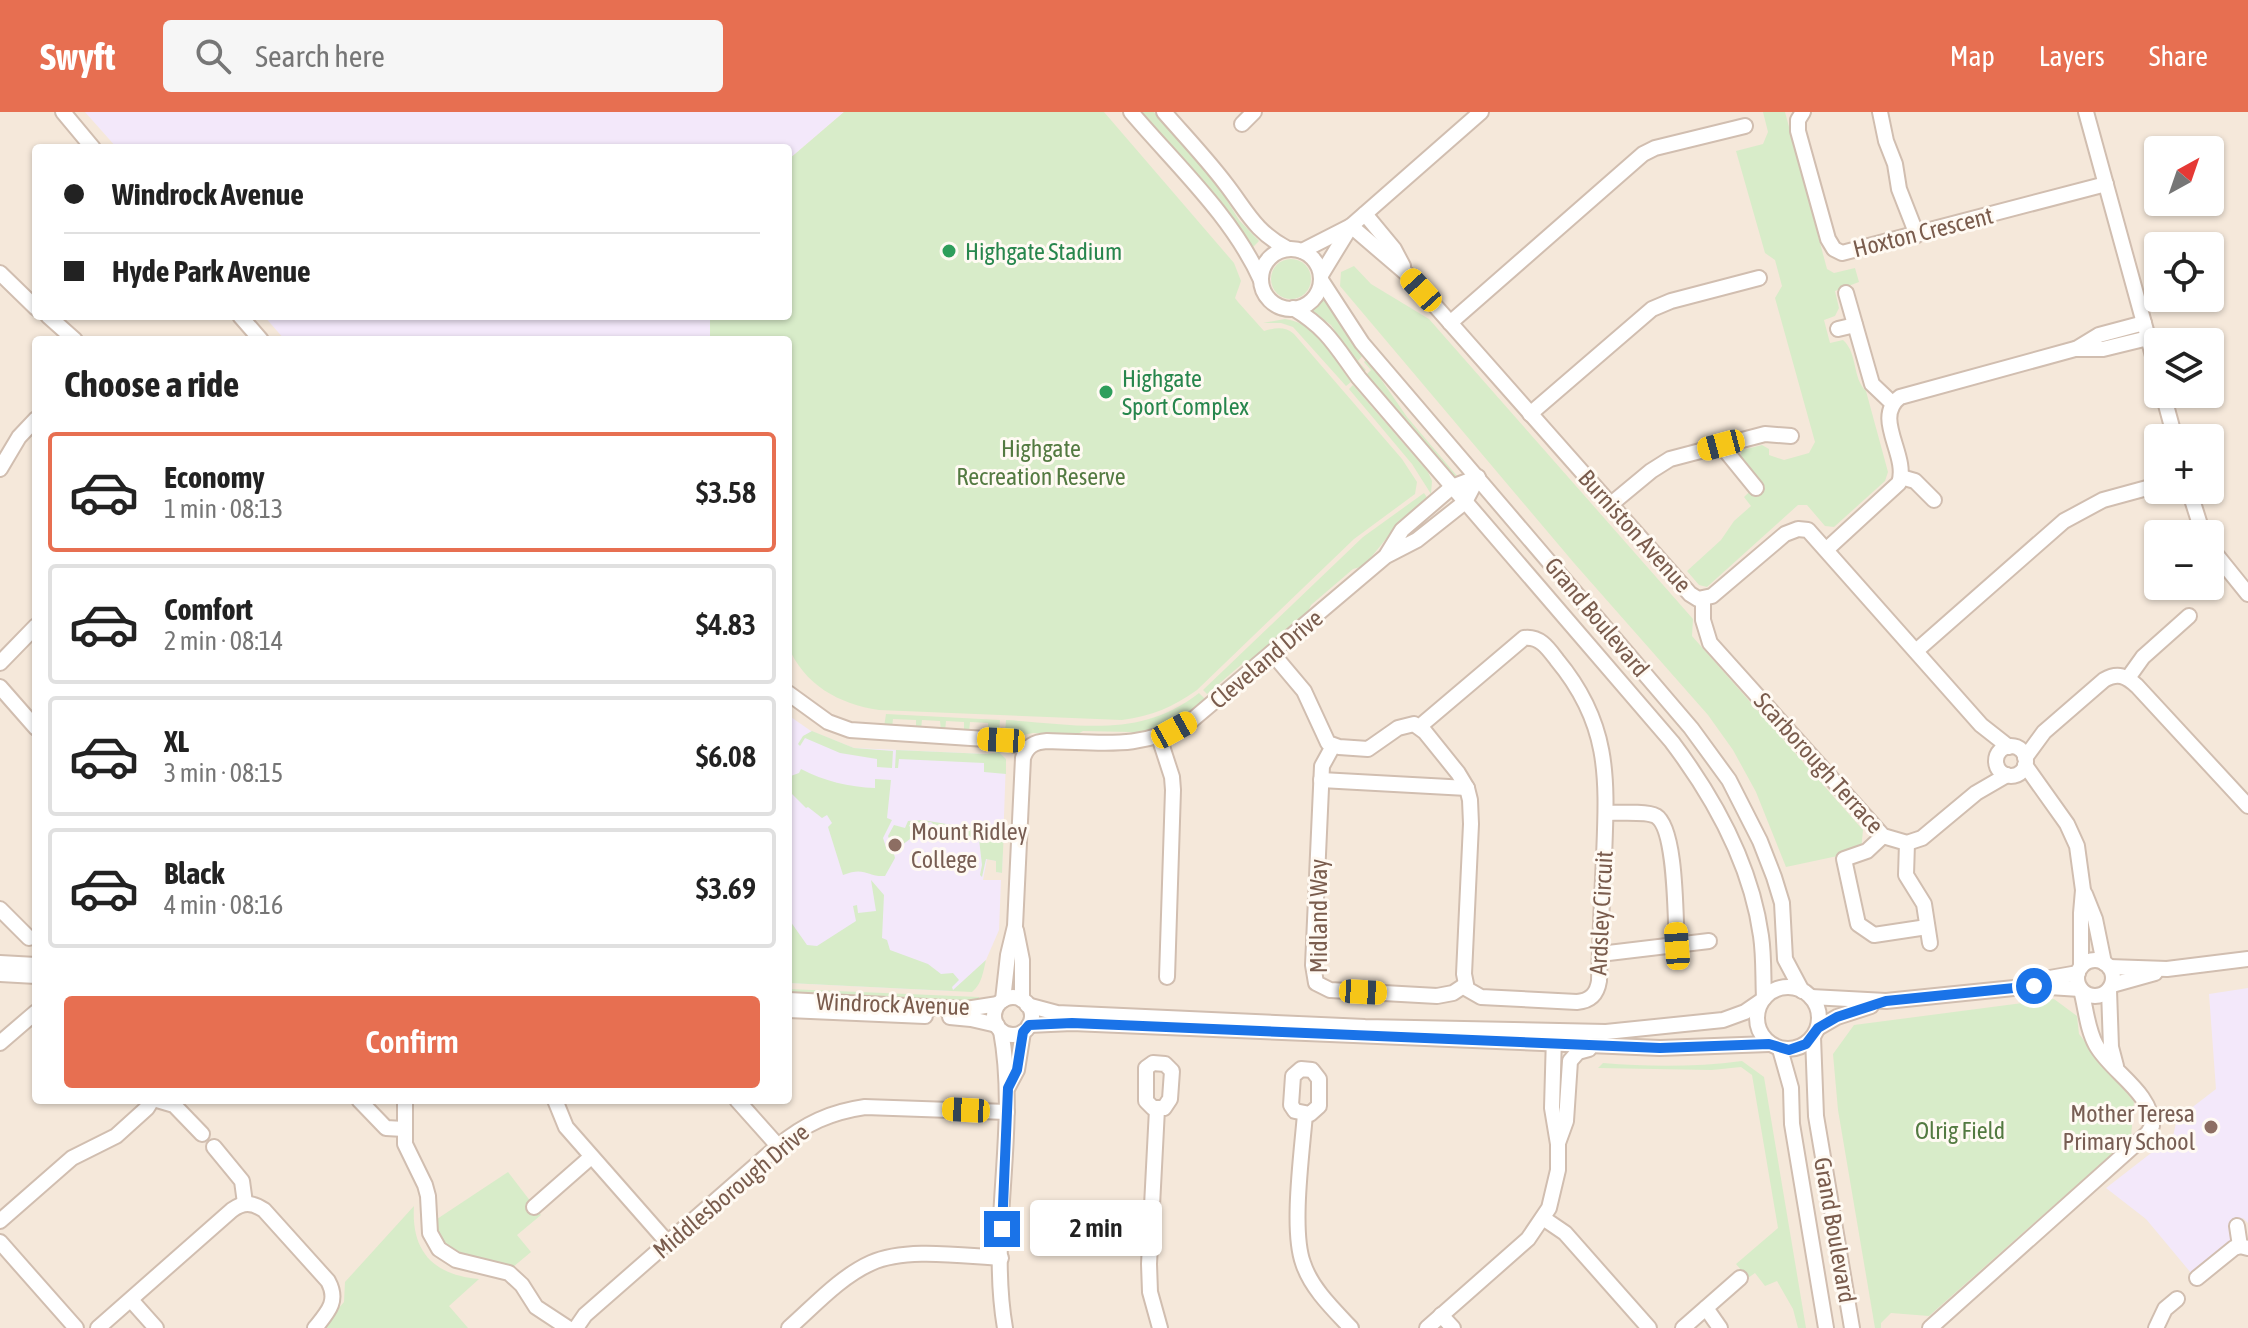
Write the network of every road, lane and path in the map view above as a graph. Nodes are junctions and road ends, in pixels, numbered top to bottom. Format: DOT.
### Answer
graph roads {
  1 [pos="60,112"];
  2 [pos="1131,112"];
  3 [pos="1164,112"];
  4 [pos="1254,112"];
  5 [pos="1481,112"];
  6 [pos="1803,112"];
  7 [pos="1880,112"];
  8 [pos="2086,112"];
  9 [pos="1242,124"];
  10 [pos="1745,126"];
  11 [pos="89,144"];
  12 [pos="2106,184"];
  13 [pos="1365,214"];
  14 [pos="1351,226"];
  15 [pos="1917,235"];
  16 [pos="1295,250"];
  17 [pos="0,273"];
  18 [pos="1407,274"];
  19 [pos="1321,278"];
  20 [pos="1759,278"];
  21 [pos="1261,280"];
  22 [pos="1846,293"];
  23 [pos="32,304"];
  24 [pos="1293,308"];
  25 [pos="52,320"];
  26 [pos="244,320"];
  27 [pos="1450,323"];
  28 [pos="2144,323"];
  29 [pos="1855,325"];
  30 [pos="2145,328"];
  31 [pos="1838,329"];
  32 [pos="70,336"];
  33 [pos="258,336"];
  34 [pos="2144,339"];
  35 [pos="2075,349"];
  36 [pos="1892,403"];
  37 [pos="1530,414"];
  38 [pos="32,423"];
  39 [pos="1791,436"];
  40 [pos="1721,445"];
  41 [pos="0,469"];
  42 [pos="1478,477"];
  43 [pos="1901,477"];
  44 [pos="1452,487"];
  45 [pos="1756,488"];
  46 [pos="2144,489"];
  47 [pos="1934,500"];
  48 [pos="1465,502"];
  49 [pos="1610,505"];
  50 [pos="1827,549"];
  51 [pos="1386,556"];
  52 [pos="2224,561"];
  53 [pos="2245,583"];
  54 [pos="1703,599"];
  55 [pos="2189,616"];
  56 [pos="32,630"];
  57 [pos="1916,651"];
  58 [pos="1272,653"];
  59 [pos="0,663"];
  60 [pos="2128,678"];
  61 [pos="0,687"];
  62 [pos="792,696"];
  63 [pos="32,723"];
  64 [pos="1419,727"];
  65 [pos="1159,737"];
  66 [pos="1333,746"];
  67 [pos="1027,749"];
  68 [pos="2012,761"];
  69 [pos="1321,780"];
  70 [pos="1467,788"];
  71 [pos="2248,806"];
  72 [pos="1606,813"];
  73 [pos="1883,836"];
  74 [pos="1907,843"];
  75 [pos="2083,890"];
  76 [pos="0,909"];
  77 [pos="1015,926"];
  78 [pos="1927,927"];
  79 [pos="29,938"];
  80 [pos="1709,941"];
  81 [pos="1930,943"];
  82 [pos="1677,946"];
  83 [pos="1600,954"];
  84 [pos="2248,959"];
  85 [pos="0,963"];
  86 [pos="32,965"];
  87 [pos="2107,965"];
  88 [pos="2167,969"];
  89 [pos="2080,970"];
  90 [pos="0,974"];
  91 [pos="32,976"];
  92 [pos="1167,977"];
  93 [pos="1465,985"];
  94 [pos="2034,986"];
  95 [pos="2110,987"];
  96 [pos="2081,989"];
  97 [pos="1807,994"];
  98 [pos="792,1000"];
  99 [pos="1762,1000"];
  100 [pos="1886,1001"];
  101 [pos="1001,1002"];
  102 [pos="1024,1002"];
  103 [pos="792,1010"];
  104 [pos="32,1015"];
  105 [pos="999,1028"];
  106 [pos="1026,1028"];
  107 [pos="1815,1032"];
  108 [pos="1554,1038"];
  109 [pos="0,1043"];
  110 [pos="1775,1046"];
  111 [pos="1605,1047"];
  112 [pos="2116,1067"];
  113 [pos="1008,1088"];
  114 [pos="151,1104"];
  115 [pos="170,1104"];
  116 [pos="363,1104"];
  117 [pos="405,1104"];
  118 [pos="557,1104"];
  119 [pos="741,1104"];
  120 [pos="1157,1109"];
  121 [pos="1007,1112"];
  122 [pos="1305,1114"];
  123 [pos="404,1129"];
  124 [pos="202,1134"];
  125 [pos="1558,1144"];
  126 [pos="778,1146"];
  127 [pos="214,1147"];
  128 [pos="591,1157"];
  129 [pos="245,1203"];
  130 [pos="534,1207"];
  131 [pos="1543,1218"];
  132 [pos="0,1221"];
  133 [pos="2237,1226"];
  134 [pos="0,1242"];
  135 [pos="668,1243"];
  136 [pos="2244,1247"];
  137 [pos="1001,1258"];
  138 [pos="1740,1278"];
  139 [pos="2197,1278"];
  140 [pos="2177,1299"];
  141 [pos="131,1300"];
  142 [pos="1706,1308"];
  143 [pos="1441,1315"];
  144 [pos="76,1328"];
  145 [pos="98,1328"];
  146 [pos="156,1328"];
  147 [pos="315,1328"];
  148 [pos="568,1328"];
  149 [pos="576,1328"];
  150 [pos="789,1328"];
  151 [pos="1005,1328"];
  152 [pos="1160,1328"];
  153 [pos="1351,1328"];
  154 [pos="1427,1328"];
  155 [pos="1453,1328"];
  156 [pos="1649,1328"];
  157 [pos="1683,1328"];
  158 [pos="1720,1328"];
  159 [pos="1826,1328"];
  160 [pos="1852,1328"];
  161 [pos="1930,1328"];
  162 [pos="2156,1328"];
  1 -- 11 [label="street"];
  2 -- 21 [label="street"];
  3 -- 16 [label="street"];
  4 -- 9 [label="street"];
  5 -- 13 [label="street"];
  6 -- 15 [label="street, Hoxton Crescent"];
  7 -- 15 [label="street"];
  8 -- 12 [label="street"];
  10 -- 27 [label="street"];
  12 -- 15 [label="street, Hoxton Crescent"];
  12 -- 28 [label="street"];
  13 -- 14 [label="street"];
  13 -- 18 [label="street, Burniston Avenue"];
  14 -- 16 [label="street"];
  14 -- 18 [label="street, Burniston Avenue"];
  14 -- 19 [label="street"];
  16 -- 19 [label="street"];
  16 -- 21 [label="street"];
  17 -- 23 [label="street"];
  18 -- 27 [label="street, Burniston Avenue"];
  19 -- 24 [label="street"];
  19 -- 42 [label="street, Grand Boulevard"];
  20 -- 37 [label="street"];
  21 -- 24 [label="street"];
  22 -- 29 [label="street"];
  24 -- 44 [label="street, Grand Boulevard"];
  25 -- 32 [label="street"];
  26 -- 33 [label="street"];
  27 -- 37 [label="street, Burniston Avenue"];
  28 -- 30 [label="street"];
  28 -- 35 [label="street"];
  29 -- 31 [label="street"];
  29 -- 36 [label="street"];
  34 -- 35 [label="street"];
  35 -- 36 [label="street"];
  36 -- 43 [label="street"];
  37 -- 49 [label="street, Burniston Avenue"];
  38 -- 41 [label="street"];
  39 -- 40 [label="street"];
  40 -- 45 [label="street"];
  40 -- 49 [label="street"];
  42 -- 44 [label="street, Cleveland Drive"];
  42 -- 48 [label="street, Cleveland Drive"];
  42 -- 97 [label="street, Grand Boulevard"];
  43 -- 47 [label="street"];
  43 -- 50 [label="street"];
  44 -- 48 [label="street, Grand Boulevard"];
  44 -- 51 [label="street, Cleveland Drive"];
  46 -- 57 [label="street"];
  48 -- 51 [label="street, Cleveland Drive"];
  48 -- 99 [label="street, Grand Boulevard"];
  49 -- 54 [label="street, Burniston Avenue"];
  50 -- 54 [label="street, Burniston Avenue"];
  50 -- 57 [label="street, Burniston Avenue"];
  51 -- 58 [label="street, Cleveland Drive"];
  52 -- 53 [label="street"];
  54 -- 73 [label="street, Scarborough Terrace"];
  55 -- 60 [label="street"];
  56 -- 59 [label="street"];
  57 -- 68 [label="street, Burniston Avenue"];
  58 -- 65 [label="street, Cleveland Drive"];
  58 -- 66 [label="street"];
  60 -- 68 [label="street, Scarborough Terrace"];
  60 -- 71 [label="street"];
  61 -- 63 [label="street"];
  62 -- 67 [label="street"];
  64 -- 66 [label="street, Ardsley Circuit"];
  64 -- 70 [label="street"];
  64 -- 72 [label="street, Ardsley Circuit"];
  65 -- 67 [label="street, Cleveland Drive"];
  65 -- 92 [label="street"];
  66 -- 69 [label="street, Midland Way"];
  67 -- 77 [label="street"];
  68 -- 74 [label="street, Scarborough Terrace"];
  68 -- 75 [label="street, Burniston Avenue"];
  69 -- 70 [label="street"];
  69 -- 93 [label="street, Midland Way"];
  70 -- 93 [label="street"];
  72 -- 82 [label="street"];
  72 -- 83 [label="street, Ardsley Circuit"];
  73 -- 74 [label="street, Scarborough Terrace"];
  73 -- 78 [label="street"];
  74 -- 78 [label="street"];
  75 -- 87 [label="street, Burniston Avenue"];
  75 -- 89 [label="street, Burniston Avenue"];
  76 -- 79 [label="street"];
  77 -- 101 [label="street"];
  77 -- 102 [label="street"];
  78 -- 81 [label="street"];
  80 -- 82 [label="street"];
  82 -- 83 [label="street"];
  83 -- 93 [label="street, Ardsley Circuit"];
  84 -- 88 [label="street"];
  85 -- 86 [label="street"];
  87 -- 88 [label="street"];
  87 -- 89 [label="street"];
  87 -- 95 [label="street"];
  88 -- 95 [label="street"];
  89 -- 94 [label="street"];
  89 -- 96 [label="street"];
  90 -- 91 [label="street"];
  94 -- 96 [label="street"];
  94 -- 100 [label="street"];
  95 -- 96 [label="street"];
  95 -- 112 [label="street"];
  96 -- 112 [label="street"];
  97 -- 99 [label="street"];
  97 -- 100 [label="street"];
  97 -- 107 [label="street"];
  98 -- 101 [label="street, Windrock Avenue"];
  99 -- 108 [label="street"];
  99 -- 110 [label="street"];
  100 -- 107 [label="street"];
  101 -- 102 [label="street"];
  101 -- 105 [label="street"];
  102 -- 106 [label="street"];
  102 -- 108 [label="street"];
  103 -- 105 [label="street, Windrock Avenue"];
  104 -- 109 [label="street"];
  105 -- 106 [label="street"];
  105 -- 113 [label="street"];
  106 -- 108 [label="street"];
  106 -- 113 [label="street"];
  107 -- 110 [label="street"];
  107 -- 160 [label="street, Grand Boulevard"];
  108 -- 111 [label="street"];
  108 -- 125 [label="street"];
  110 -- 111 [label="street"];
  110 -- 159 [label="street, Grand Boulevard"];
  111 -- 125 [label="street"];
  112 -- 161 [label="street"];
  113 -- 121 [label="street"];
  114 -- 132 [label="street"];
  115 -- 124 [label="street"];
  116 -- 123 [label="street"];
  117 -- 123 [label="street"];
  118 -- 128 [label="street"];
  119 -- 126 [label="street"];
  120 -- 152 [label="street"];
  121 -- 126 [label="street, Middlesborough Drive"];
  121 -- 137 [label="street"];
  122 -- 153 [label="street"];
  123 -- 148 [label="street"];
  125 -- 131 [label="street"];
  126 -- 135 [label="street, Middlesborough Drive"];
  127 -- 129 [label="street"];
  128 -- 130 [label="street"];
  128 -- 135 [label="street"];
  129 -- 141 [label="street"];
  129 -- 147 [label="street"];
  131 -- 143 [label="street"];
  131 -- 156 [label="street"];
  133 -- 136 [label="street"];
  134 -- 144 [label="street"];
  135 -- 149 [label="street, Middlesborough Drive"];
  136 -- 139 [label="street"];
  137 -- 150 [label="street"];
  137 -- 151 [label="street"];
  138 -- 142 [label="street"];
  140 -- 162 [label="street"];
  141 -- 145 [label="street"];
  141 -- 146 [label="street"];
  142 -- 157 [label="street"];
  142 -- 158 [label="street"];
  143 -- 154 [label="street"];
  143 -- 155 [label="street"];
}
